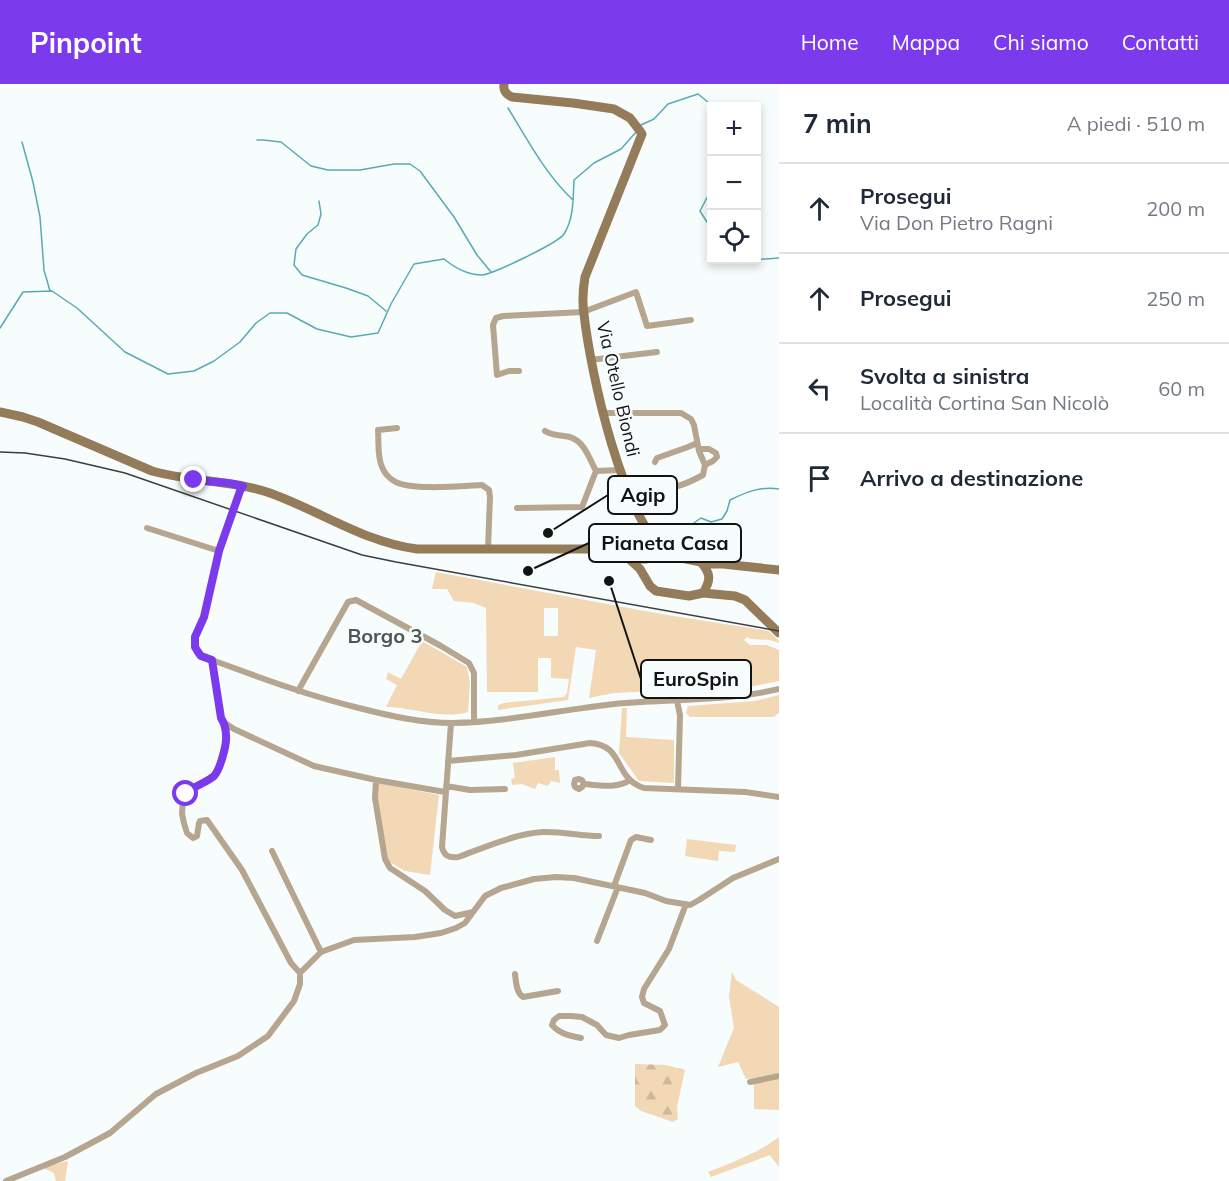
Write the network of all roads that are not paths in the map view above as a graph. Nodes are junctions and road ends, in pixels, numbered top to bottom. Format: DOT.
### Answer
graph roads {
  1 [pos="504,84"];
  2 [pos="583,312"];
  3 [pos="691,320"];
  4 [pos="657,352"];
  5 [pos="590,360"];
  6 [pos="519,371"];
  7 [pos="0,412"];
  8 [pos="603,413"];
  9 [pos="397,428"];
  10 [pos="545,431"];
  11 [pos="698,446"];
  12 [pos="655,462"];
  13 [pos="705,465"];
  14 [pos="620,470"];
  15 [pos="596,471"];
  16 [pos="243,486"];
  17 [pos="653,499"];
  18 [pos="517,508"];
  19 [pos="147,528"];
  20 [pos="652,538"];
  21 [pos="489,549"];
  22 [pos="219,551"];
  23 [pos="671,556"];
  24 [pos="626,557"];
  25 [pos="652,557"];
  26 [pos="701,562"];
  27 [pos="723,564"];
  28 [pos="779,570"];
  29 [pos="709,578"];
  30 [pos="647,581"];
  31 [pos="703,593"];
  32 [pos="725,594"];
  33 [pos="779,633"];
  34 [pos="212,660"];
  35 [pos="779,689"];
  36 [pos="298,691"];
  37 [pos="677,700"];
  38 [pos="474,722"];
  39 [pos="225,723"];
  40 [pos="451,723"];
  41 [pos="448,761"];
  42 [pos="376,780"];
  43 [pos="630,780"];
  44 [pos="584,784"];
  45 [pos="446,789"];
  46 [pos="505,789"];
  47 [pos="678,789"];
  48 [pos="779,797"];
  49 [pos="599,836"];
  50 [pos="651,840"];
  51 [pos="272,851"];
  52 [pos="779,859"];
  53 [pos="616,887"];
  54 [pos="686,904"];
  55 [pos="473,912"];
  56 [pos="597,941"];
  57 [pos="321,952"];
  58 [pos="300,973"];
  59 [pos="515,974"];
  60 [pos="558,991"];
  61 [pos="581,1038"];
  62 [pos="779,1076"];
  63 [pos="750,1082"];
  64 [pos="6,1181"];
  1 -- 2 [label="main road, Via Otello Biondi"];
  2 -- 3 [label="street"];
  2 -- 5 [label="main road, Via Otello Biondi"];
  2 -- 6 [label="street"];
  4 -- 5 [label="street"];
  5 -- 8 [label="main road, Via Otello Biondi"];
  7 -- 16 [label="main road"];
  8 -- 11 [label="street"];
  8 -- 14 [label="main road, Via Otello Biondi"];
  9 -- 21 [label="street"];
  10 -- 15 [label="street"];
  11 -- 12 [label="street"];
  11 -- 13 [label="street"];
  11 -- 13 [label="street"];
  13 -- 17 [label="street"];
  14 -- 15 [label="street"];
  14 -- 20 [label="main road, Via Otello Biondi"];
  15 -- 18 [label="street"];
  16 -- 21 [label="main road"];
  16 -- 22 [label="street"];
  19 -- 22 [label="street"];
  20 -- 23 [label="main road, Via Otello Biondi"];
  20 -- 25 [label="main road, Via Otello Biondi"];
  21 -- 24 [label="main road"];
  22 -- 34 [label="street"];
  23 -- 25 [label="main road"];
  23 -- 26 [label="main road"];
  24 -- 25 [label="main road"];
  24 -- 30 [label="main road"];
  25 -- 30 [label="main road"];
  26 -- 27 [label="main road"];
  26 -- 29 [label="main road"];
  27 -- 28 [label="main road"];
  27 -- 29 [label="main road"];
  29 -- 31 [label="main road"];
  29 -- 32 [label="main road"];
  30 -- 31 [label="main road"];
  31 -- 32 [label="main road"];
  32 -- 33 [label="main road"];
  34 -- 36 [label="street"];
  34 -- 39 [label="street"];
  35 -- 37 [label="street"];
  36 -- 38 [label="street"];
  36 -- 40 [label="street"];
  37 -- 38 [label="street"];
  37 -- 47 [label="street"];
  38 -- 40 [label="street"];
  39 -- 42 [label="street"];
  39 -- 58 [label="street"];
  40 -- 41 [label="street"];
  41 -- 43 [label="street"];
  41 -- 45 [label="street"];
  42 -- 45 [label="street"];
  42 -- 55 [label="street"];
  43 -- 44 [label="street"];
  43 -- 47 [label="street"];
  45 -- 46 [label="street"];
  45 -- 49 [label="street"];
  47 -- 48 [label="street"];
  50 -- 53 [label="street"];
  51 -- 57 [label="street"];
  52 -- 54 [label="street"];
  53 -- 54 [label="street"];
  53 -- 55 [label="street"];
  53 -- 56 [label="street"];
  54 -- 61 [label="street"];
  55 -- 57 [label="street"];
  57 -- 58 [label="street"];
  58 -- 64 [label="street"];
  59 -- 60 [label="street"];
  62 -- 63 [label="street"];
}
